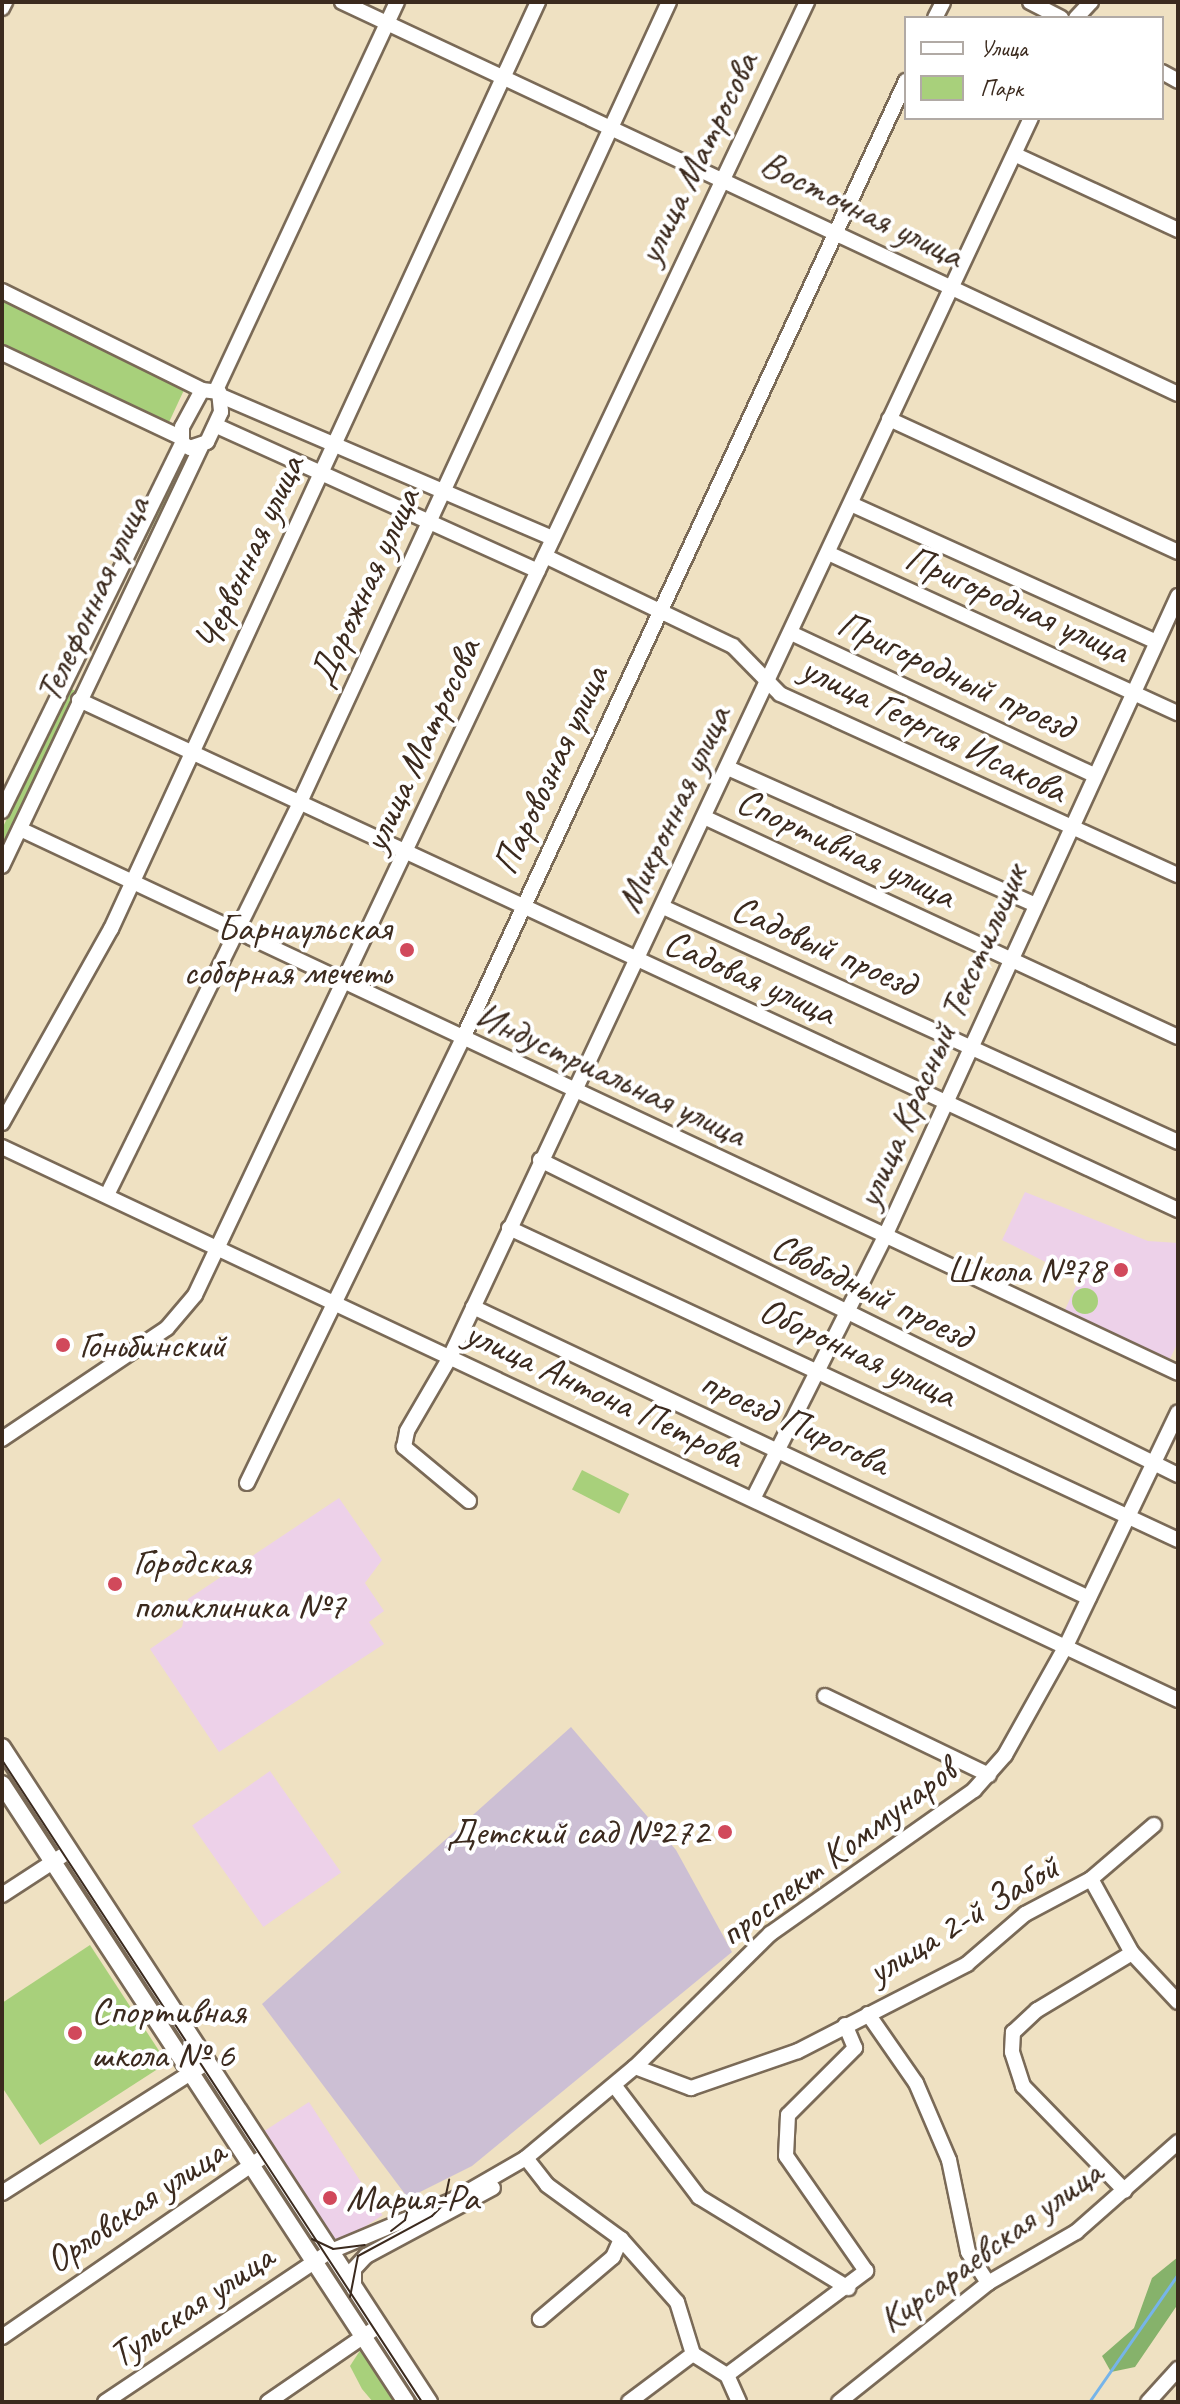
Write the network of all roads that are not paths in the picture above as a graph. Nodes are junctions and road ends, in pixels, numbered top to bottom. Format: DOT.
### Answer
graph roads {
  1 [pos="5,2"];
  2 [pos="342,2"];
  3 [pos="397,2"];
  4 [pos="538,2"];
  5 [pos="669,2"];
  6 [pos="807,2"];
  7 [pos="1030,2"];
  8 [pos="2,8"];
  9 [pos="1057,16"];
  10 [pos="387,23"];
  11 [pos="502,79"];
  12 [pos="904,85"];
  13 [pos="1030,120"];
  14 [pos="612,128"];
  15 [pos="1016,155"];
  16 [pos="723,177"];
  17 [pos="837,230"];
  18 [pos="1178,230"];
  19 [pos="948,287"];
  20 [pos="2,291"];
  21 [pos="2,353"];
  22 [pos="213,392"];
  23 [pos="1178,394"];
  24 [pos="889,419"];
  25 [pos="217,426"];
  26 [pos="181,440"];
  27 [pos="335,441"];
  28 [pos="201,447"];
  29 [pos="321,474"];
  30 [pos="446,489"];
  31 [pos="851,504"];
  32 [pos="431,523"];
  33 [pos="553,538"];
  34 [pos="1178,552"];
  35 [pos="828,553"];
  36 [pos="545,556"];
  37 [pos="538,571"];
  38 [pos="1178,596"];
  39 [pos="660,608"];
  40 [pos="791,633"];
  41 [pos="1156,642"];
  42 [pos="768,680"];
  43 [pos="1133,692"];
  44 [pos="79,700"];
  45 [pos="1178,713"];
  46 [pos="194,751"];
  47 [pos="728,768"];
  48 [pos="1094,775"];
  49 [pos="300,802"];
  50 [pos="2,811"];
  51 [pos="706,818"];
  52 [pos="20,829"];
  53 [pos="1070,831"];
  54 [pos="406,853"];
  55 [pos="2,866"];
  56 [pos="1178,875"];
  57 [pos="130,883"];
  58 [pos="1035,905"];
  59 [pos="663,907"];
  60 [pos="521,909"];
  61 [pos="238,933"];
  62 [pos="1010,959"];
  63 [pos="637,961"];
  64 [pos="345,983"];
  65 [pos="1178,1037"];
  66 [pos="462,1040"];
  67 [pos="968,1046"];
  68 [pos="574,1090"];
  69 [pos="944,1101"];
  70 [pos="2,1123"];
  71 [pos="1178,1142"];
  72 [pos="2,1147"];
  73 [pos="540,1160"];
  74 [pos="107,1195"];
  75 [pos="1178,1210"];
  76 [pos="509,1228"];
  77 [pos="885,1236"];
  78 [pos="219,1247"];
  79 [pos="337,1303"];
  80 [pos="473,1307"];
  81 [pos="846,1316"];
  82 [pos="450,1357"];
  83 [pos="819,1368"];
  84 [pos="1178,1373"];
  85 [pos="1178,1412"];
  86 [pos="2,1439"];
  87 [pos="779,1449"];
  88 [pos="1154,1463"];
  89 [pos="1178,1475"];
  90 [pos="247,1483"];
  91 [pos="753,1499"];
  92 [pos="469,1501"];
  93 [pos="1129,1516"];
  94 [pos="1178,1540"];
  95 [pos="1089,1598"];
  96 [pos="1066,1646"];
  97 [pos="825,1696"];
  98 [pos="1178,1700"];
  99 [pos="2,1747"];
  100 [pos="989,1775"];
  101 [pos="2,1784"];
  102 [pos="1154,1825"];
  103 [pos="68,1852"];
  104 [pos="51,1862"];
  105 [pos="1091,1879"];
  106 [pos="2,1895"];
  107 [pos="1132,1953"];
  108 [pos="1178,2002"];
  109 [pos="868,2014"];
  110 [pos="845,2025"];
  111 [pos="206,2063"];
  112 [pos="635,2067"];
  113 [pos="189,2073"];
  114 [pos="614,2085"];
  115 [pos="1178,2142"];
  116 [pos="266,2155"];
  117 [pos="526,2158"];
  118 [pos="249,2166"];
  119 [pos="4,2188"];
  120 [pos="1125,2191"];
  121 [pos="621,2239"];
  122 [pos="329,2252"];
  123 [pos="359,2262"];
  124 [pos="312,2264"];
  125 [pos="341,2271"];
  126 [pos="988,2283"];
  127 [pos="848,2288"];
  128 [pos="355,2294"];
  129 [pos="540,2319"];
  130 [pos="377,2327"];
  131 [pos="2,2337"];
  132 [pos="360,2338"];
  133 [pos="693,2354"];
  134 [pos="1178,2369"];
  135 [pos="727,2375"];
  136 [pos="424,2400"];
  137 [pos="105,2402"];
  138 [pos="268,2402"];
  139 [pos="406,2402"];
  140 [pos="629,2402"];
  141 [pos="739,2402"];
  142 [pos="839,2402"];
  143 [pos="1148,2402"];
  1 -- 8 [label="street"];
  2 -- 10 [label="street, Восточная улица"];
  3 -- 10 [label="street"];
  4 -- 11 [label="street, Червонная улица"];
  5 -- 14 [label="street, Дорожная улица"];
  6 -- 16 [label="street, улица Матросова"];
  7 -- 9 [label="street"];
  10 -- 11 [label="street, Восточная улица"];
  10 -- 22 [label="street"];
  11 -- 14 [label="street, Восточная улица"];
  11 -- 27 [label="street, Червонная улица"];
  12 -- 17 [label="street, Паровозная улица"];
  13 -- 15 [label="street, Микронная улица"];
  14 -- 16 [label="street, Восточная улица"];
  14 -- 30 [label="street, Дорожная улица"];
  15 -- 18 [label="street"];
  15 -- 19 [label="street, Микронная улица"];
  16 -- 17 [label="street, Восточная улица"];
  16 -- 33 [label="street, улица Матросова"];
  17 -- 19 [label="street, Восточная улица"];
  17 -- 39 [label="street, Паровозная улица"];
  19 -- 23 [label="street, Восточная улица"];
  19 -- 24 [label="street, Микронная улица"];
  20 -- 22 [label="street"];
  21 -- 26 [label="street"];
  22 -- 25 [label="street"];
  22 -- 26 [label="street, Телефонная улица"];
  22 -- 27 [label="street"];
  24 -- 31 [label="street, Микронная улица"];
  24 -- 34 [label="street"];
  25 -- 28 [label="street, Телефонная улица"];
  25 -- 29 [label="street"];
  26 -- 28 [label="street"];
  26 -- 50 [label="street, Телефонная улица"];
  27 -- 29 [label="street, Червонная улица"];
  27 -- 30 [label="street"];
  28 -- 44 [label="street, Телефонная улица"];
  29 -- 32 [label="street"];
  29 -- 46 [label="street, Червонная улица"];
  30 -- 32 [label="street, Дорожная улица"];
  30 -- 33 [label="street"];
  31 -- 35 [label="street, Микронная улица"];
  31 -- 41 [label="street"];
  32 -- 37 [label="street"];
  32 -- 49 [label="street, Дорожная улица"];
  33 -- 36 [label="street, улица Матросова"];
  35 -- 40 [label="street, Микронная улица"];
  35 -- 43 [label="street, Пригородная улица"];
  36 -- 37 [label="street, улица Матросова"];
  36 -- 39 [label="street, улица Георгия Исакова"];
  37 -- 54 [label="street, улица Матросова"];
  38 -- 41 [label="street, улица Красный Текстильщик"];
  39 -- 42 [label="street, улица Георгия Исакова"];
  39 -- 60 [label="street, Паровозная улица"];
  40 -- 42 [label="street, Микронная улица"];
  40 -- 48 [label="street, Пригородный проезд"];
  41 -- 43 [label="street, улица Красный Текстильщик"];
  42 -- 47 [label="street, Микронная улица"];
  42 -- 53 [label="street, улица Георгия Исакова"];
  43 -- 45 [label="street, Пригородная улица"];
  43 -- 48 [label="street, улица Красный Текстильщик"];
  44 -- 46 [label="street, Садовая улица"];
  44 -- 52 [label="street, Телефонная улица"];
  46 -- 49 [label="street, Садовая улица"];
  46 -- 57 [label="street, Червонная улица"];
  47 -- 51 [label="street, Микронная улица"];
  47 -- 58 [label="street"];
  48 -- 53 [label="street, улица Красный Текстильщик"];
  49 -- 54 [label="street, Садовая улица"];
  49 -- 61 [label="street, Дорожная улица"];
  51 -- 59 [label="street, Микронная улица"];
  51 -- 62 [label="street, Спортивная улица"];
  52 -- 55 [label="street, Телефонная улица"];
  52 -- 57 [label="street, Индустриальная улица"];
  53 -- 56 [label="street, улица Георгия Исакова"];
  53 -- 58 [label="street, улица Красный Текстильщик"];
  54 -- 60 [label="street, Садовая улица"];
  54 -- 64 [label="street, улица Матросова"];
  57 -- 61 [label="street, Индустриальная улица"];
  57 -- 70 [label="street, Червонная улица"];
  58 -- 62 [label="street, улица Красный Текстильщик"];
  59 -- 63 [label="street, Микронная улица"];
  59 -- 67 [label="street, Садовый проезд"];
  60 -- 63 [label="street, Садовая улица"];
  60 -- 66 [label="street, Паровозная улица"];
  61 -- 64 [label="street, Индустриальная улица"];
  61 -- 74 [label="street, Дорожная улица"];
  62 -- 65 [label="street, Спортивная улица"];
  62 -- 67 [label="street, улица Красный Текстильщик"];
  63 -- 68 [label="street, Микронная улица"];
  63 -- 69 [label="street, Садовая улица"];
  64 -- 66 [label="street, Индустриальная улица"];
  64 -- 78 [label="street, улица Матросова"];
  66 -- 68 [label="street, Индустриальная улица"];
  66 -- 79 [label="street, Паровозная улица"];
  67 -- 69 [label="street, улица Красный Текстильщик"];
  67 -- 71 [label="street, Садовый проезд"];
  68 -- 73 [label="street, Микронная улица"];
  68 -- 77 [label="street, Индустриальная улица"];
  69 -- 75 [label="street, Садовая улица"];
  69 -- 77 [label="street, улица Красный Текстильщик"];
  72 -- 74 [label="street, улица Антона Петрова"];
  73 -- 76 [label="street, Микронная улица"];
  73 -- 81 [label="street, Свободный проезд"];
  74 -- 78 [label="street, улица Антона Петрова"];
  76 -- 80 [label="street, Микронная улица"];
  76 -- 83 [label="street, Оборонная улица"];
  77 -- 81 [label="street, улица Красный Текстильщик"];
  77 -- 84 [label="street, Индустриальная улица"];
  78 -- 79 [label="street, улица Антона Петрова"];
  78 -- 86 [label="street, улица Матросова"];
  79 -- 82 [label="street, улица Антона Петрова"];
  79 -- 90 [label="street, Паровозная улица"];
  80 -- 82 [label="street, Микронная улица"];
  80 -- 87 [label="street, проезд Пирогова"];
  81 -- 83 [label="street, улица Красный Текстильщик"];
  81 -- 88 [label="street, Свободный проезд"];
  82 -- 91 [label="street, улица Антона Петрова"];
  82 -- 92 [label="street, Микронная улица"];
  83 -- 87 [label="street, улица Красный Текстильщик"];
  83 -- 93 [label="street, Оборонная улица"];
  85 -- 88 [label="street, проспект Коммунаров"];
  87 -- 91 [label="street, улица Красный Текстильщик"];
  87 -- 95 [label="street, проезд Пирогова"];
  88 -- 89 [label="street, Свободный проезд"];
  88 -- 93 [label="street, проспект Коммунаров"];
  91 -- 96 [label="street, улица Антона Петрова"];
  93 -- 94 [label="street, Оборонная улица"];
  93 -- 95 [label="street, проспект Коммунаров"];
  95 -- 96 [label="street, проспект Коммунаров"];
  96 -- 98 [label="street, улица Антона Петрова"];
  96 -- 100 [label="street, проспект Коммунаров"];
  97 -- 100 [label="street"];
  99 -- 103 [label="main road"];
  100 -- 112 [label="street, проспект Коммунаров"];
  101 -- 104 [label="main road"];
  102 -- 105 [label="street, улица 2-й Забой"];
  103 -- 104 [label="street"];
  103 -- 111 [label="main road"];
  104 -- 106 [label="street"];
  104 -- 113 [label="main road"];
  105 -- 107 [label="street, улица 2-й Забой"];
  105 -- 109 [label="street, улица 2-й Забой"];
  107 -- 108 [label="street, улица 2-й Забой"];
  107 -- 120 [label="street"];
  109 -- 110 [label="street, улица 2-й Забой"];
  109 -- 126 [label="street, улица 2-й Забой"];
  110 -- 112 [label="street"];
  110 -- 127 [label="street, улица 2-й Забой"];
  111 -- 113 [label="street"];
  111 -- 116 [label="main road"];
  112 -- 114 [label="street, проспект Коммунаров"];
  113 -- 118 [label="main road"];
  113 -- 119 [label="street"];
  114 -- 117 [label="street, проспект Коммунаров"];
  114 -- 127 [label="street"];
  115 -- 120 [label="street, Кирсараевская улица"];
  116 -- 118 [label="street, Орловская улица"];
  116 -- 122 [label="main road"];
  117 -- 121 [label="street"];
  117 -- 122 [label="street, проспект Коммунаров"];
  117 -- 123 [label="street, проспект Коммунаров"];
  118 -- 124 [label="main road"];
  118 -- 131 [label="street, Орловская улица"];
  120 -- 126 [label="street, Кирсараевская улица"];
  121 -- 129 [label="street"];
  121 -- 133 [label="street"];
  122 -- 124 [label="street, Тульская улица"];
  122 -- 125 [label="main road"];
  123 -- 125 [label="street, проспект Коммунаров"];
  123 -- 128 [label="street"];
  124 -- 125 [label="street"];
  124 -- 132 [label="main road"];
  124 -- 137 [label="street, Тульская улица"];
  125 -- 128 [label="main road"];
  126 -- 142 [label="street, Кирсараевская улица"];
  127 -- 135 [label="street"];
  128 -- 130 [label="main road"];
  130 -- 132 [label="street"];
  130 -- 136 [label="main road"];
  132 -- 138 [label="street"];
  132 -- 139 [label="main road"];
  133 -- 135 [label="street"];
  133 -- 140 [label="street"];
  134 -- 143 [label="street"];
  135 -- 141 [label="street"];
}
